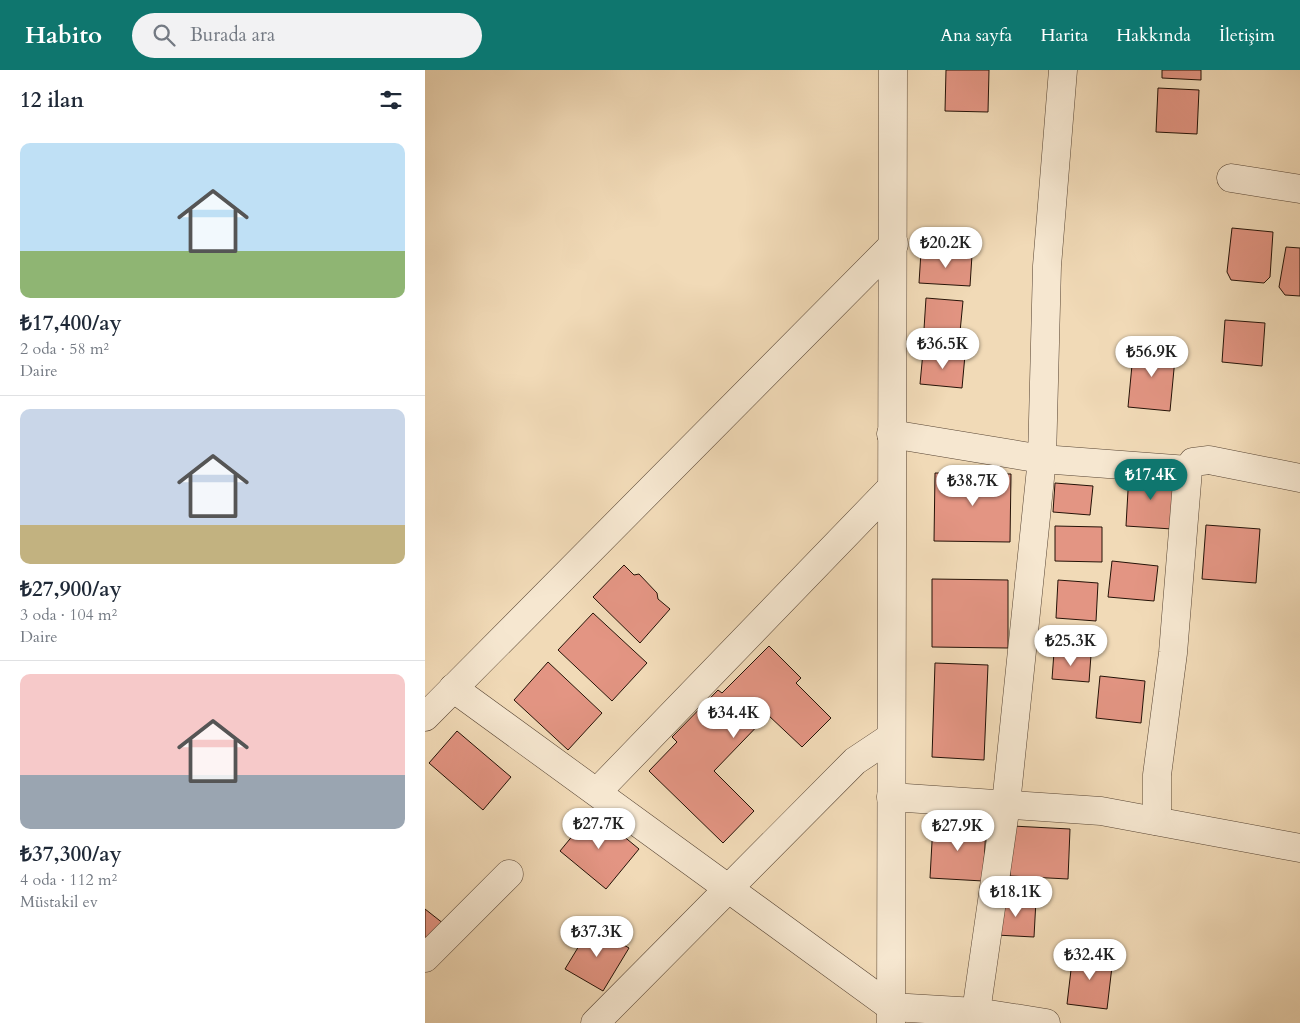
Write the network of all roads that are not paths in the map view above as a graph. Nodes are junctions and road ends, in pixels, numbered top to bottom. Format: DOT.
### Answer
graph roads {
  1 [pos="893,70"];
  2 [pos="1063,70"];
  3 [pos="1231,178"];
  4 [pos="1300,188"];
  5 [pos="894,244"];
  6 [pos="891,434"];
  7 [pos="1042,459"];
  8 [pos="1188,470"];
  9 [pos="1300,478"];
  10 [pos="891,488"];
  11 [pos="453,688"];
  12 [pos="425,717"];
  13 [pos="891,737"];
  14 [pos="597,792"];
  15 [pos="891,797"];
  16 [pos="1006,804"];
  17 [pos="1157,821"];
  18 [pos="1300,848"];
  19 [pos="509,874"];
  20 [pos="729,887"];
  21 [pos="425,958"];
  22 [pos="976,1012"];
  23 [pos="891,1015"];
  24 [pos="595,1023"];
  25 [pos="1046,1023"];
  1 -- 5 [label="street"];
  2 -- 7 [label="street"];
  3 -- 4 [label="street"];
  5 -- 6 [label="street"];
  5 -- 11 [label="street"];
  6 -- 7 [label="street"];
  6 -- 10 [label="street"];
  7 -- 8 [label="street"];
  7 -- 16 [label="street"];
  8 -- 9 [label="street"];
  8 -- 17 [label="street"];
  10 -- 13 [label="street"];
  10 -- 14 [label="street"];
  11 -- 12 [label="street"];
  11 -- 14 [label="street"];
  13 -- 15 [label="street"];
  13 -- 20 [label="street"];
  14 -- 20 [label="street"];
  15 -- 16 [label="street"];
  15 -- 23 [label="street"];
  16 -- 17 [label="street"];
  16 -- 22 [label="street"];
  17 -- 18 [label="street"];
  19 -- 21 [label="street"];
  20 -- 23 [label="street"];
  20 -- 24 [label="street"];
  22 -- 23 [label="street"];
  22 -- 25 [label="street"];
}
